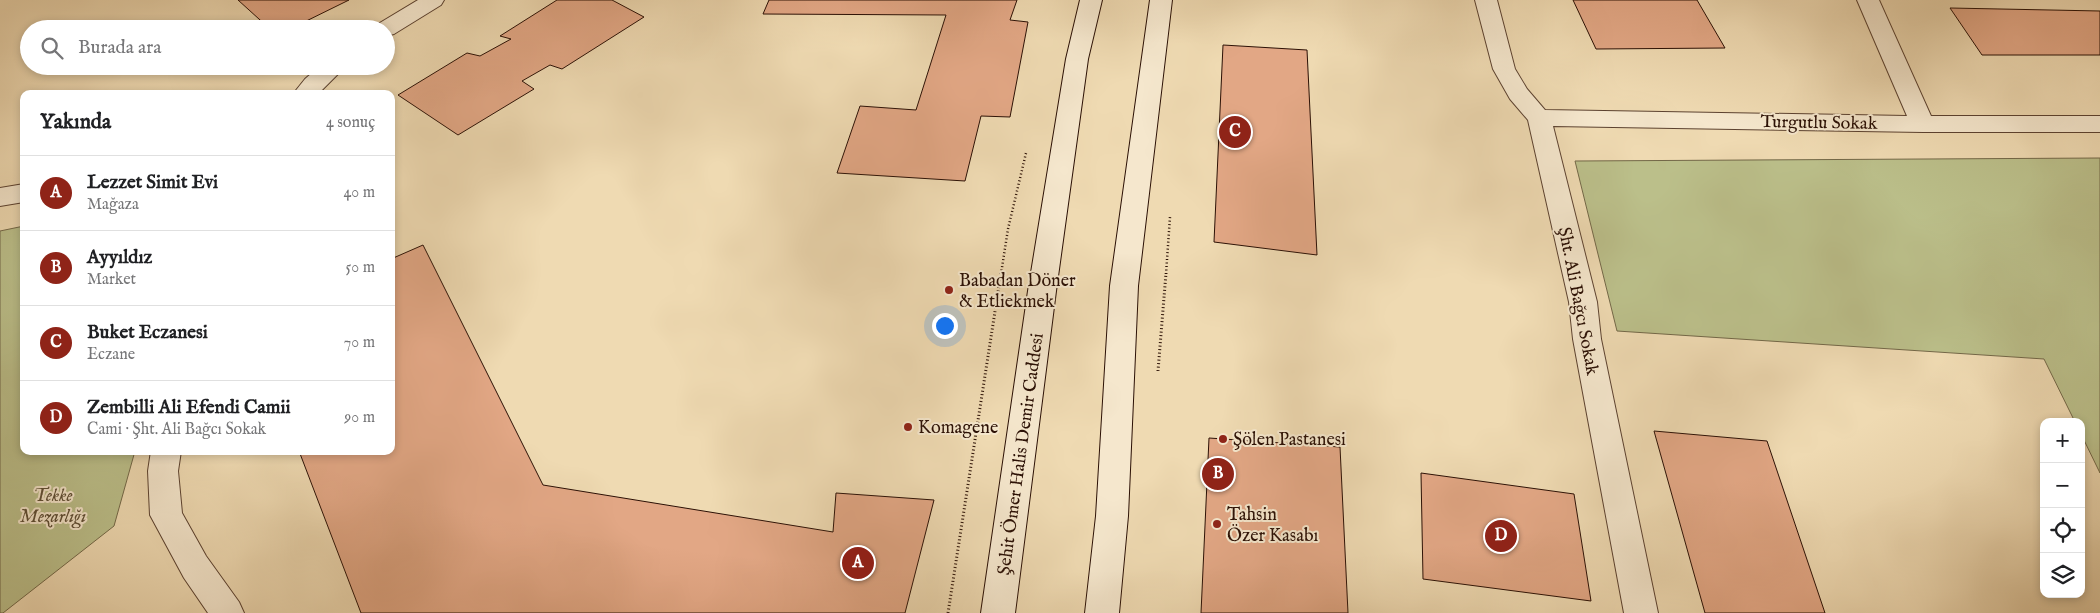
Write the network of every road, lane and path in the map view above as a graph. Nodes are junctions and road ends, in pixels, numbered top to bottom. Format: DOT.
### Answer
graph roads {
  1 [pos="433,0"];
  2 [pos="1091,0"];
  3 [pos="1161,0"];
  4 [pos="1486,0"];
  5 [pos="1868,0"];
  6 [pos="395,23"];
  7 [pos="324,75"];
  8 [pos="308,90"];
  9 [pos="1539,118"];
  10 [pos="1923,124"];
  11 [pos="2100,124"];
  12 [pos="1026,152"];
  13 [pos="20,194"];
  14 [pos="0,197"];
  15 [pos="1170,215"];
  16 [pos="1158,380"];
  17 [pos="166,455"];
  18 [pos="227,613"];
  19 [pos="948,613"];
  20 [pos="998,613"];
  21 [pos="1102,613"];
  22 [pos="1641,613"];
  1 -- 6 [label="street"];
  2 -- 20 [label="street, Şehit Ömer Halis Demir Caddesi"];
  3 -- 21 [label="street"];
  4 -- 9 [label="street, Şht. Ali Bağcı Sokak"];
  5 -- 10 [label="street"];
  7 -- 8 [label="street"];
  9 -- 10 [label="street, Turgutlu Sokak"];
  9 -- 22 [label="street, Şht. Ali Bağcı Sokak"];
  10 -- 11 [label="street, Turgutlu Sokak"];
  12 -- 19 [label="path"];
  13 -- 14 [label="street"];
  15 -- 16 [label="path"];
  17 -- 18 [label="street"];
}
